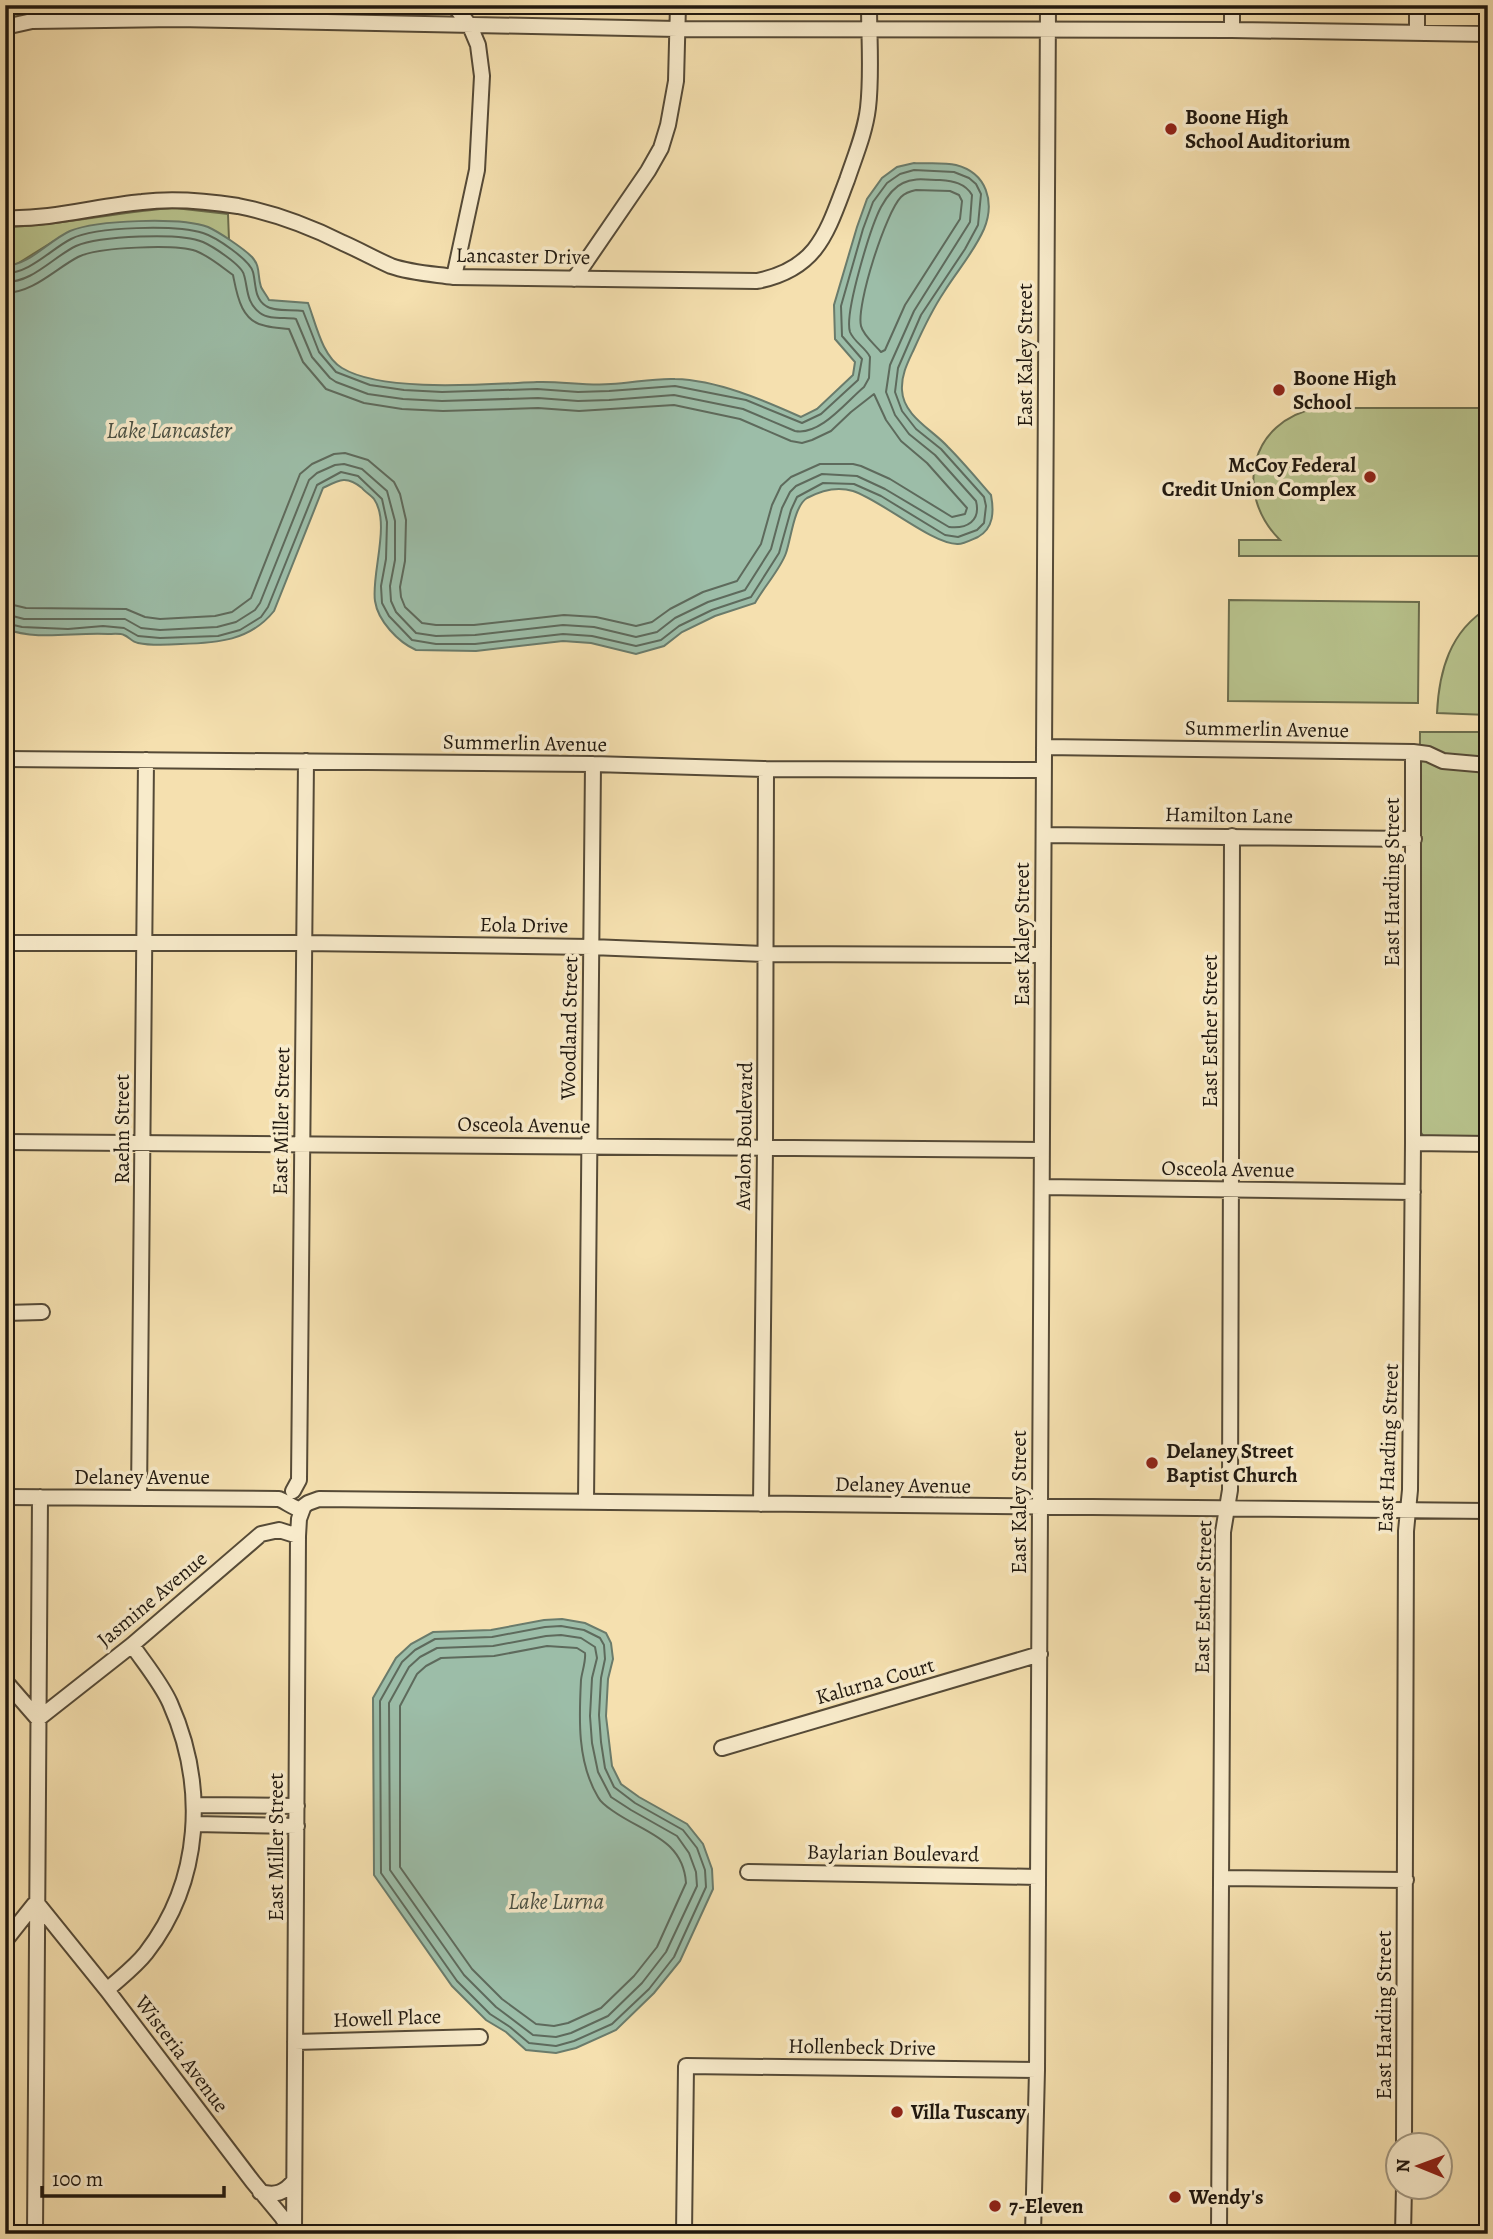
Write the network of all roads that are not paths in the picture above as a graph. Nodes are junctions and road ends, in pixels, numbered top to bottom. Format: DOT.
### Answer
graph roads {
  1 [pos="454,5"];
  2 [pos="678,5"];
  3 [pos="869,5"];
  4 [pos="1048,5"];
  5 [pos="1232,5"];
  6 [pos="1417,5"];
  7 [pos="177,12"];
  8 [pos="471,26"];
  9 [pos="5,27"];
  10 [pos="677,29"];
  11 [pos="869,30"];
  12 [pos="1232,30"];
  13 [pos="1048,31"];
  14 [pos="1417,33"];
  15 [pos="1488,34"];
  16 [pos="5,218"];
  17 [pos="454,277"];
  18 [pos="574,279"];
  19 [pos="1044,747"];
  20 [pos="1413,752"];
  21 [pos="5,759"];
  22 [pos="146,761"];
  23 [pos="306,761"];
  24 [pos="593,764"];
  25 [pos="1488,765"];
  26 [pos="766,769"];
  27 [pos="1043,769"];
  28 [pos="1044,835"];
  29 [pos="1232,836"];
  30 [pos="1414,839"];
  31 [pos="144,942"];
  32 [pos="5,943"];
  33 [pos="304,943"];
  34 [pos="591,947"];
  35 [pos="766,954"];
  36 [pos="1042,955"];
  37 [pos="5,1142"];
  38 [pos="1413,1143"];
  39 [pos="144,1144"];
  40 [pos="302,1144"];
  41 [pos="1488,1144"];
  42 [pos="589,1147"];
  43 [pos="765,1148"];
  44 [pos="1042,1150"];
  45 [pos="1042,1187"];
  46 [pos="1231,1189"];
  47 [pos="1413,1192"];
  48 [pos="42,1312"];
  49 [pos="5,1313"];
  50 [pos="5,1497"];
  51 [pos="40,1497"];
  52 [pos="139,1498"];
  53 [pos="299,1499"];
  54 [pos="586,1502"];
  55 [pos="761,1504"];
  56 [pos="1040,1508"];
  57 [pos="1227,1509"];
  58 [pos="1408,1510"];
  59 [pos="1488,1511"];
  60 [pos="298,1536"];
  61 [pos="132,1645"];
  62 [pos="1040,1654"];
  63 [pos="5,1681"];
  64 [pos="38,1719"];
  65 [pos="722,1748"];
  66 [pos="195,1805"];
  67 [pos="297,1806"];
  68 [pos="195,1824"];
  69 [pos="297,1826"];
  70 [pos="748,1872"];
  71 [pos="1038,1877"];
  72 [pos="1222,1878"];
  73 [pos="1406,1880"];
  74 [pos="36,1902"];
  75 [pos="5,1941"];
  76 [pos="107,1990"];
  77 [pos="480,2037"];
  78 [pos="295,2042"];
  79 [pos="1038,2070"];
  80 [pos="1404,2130"];
  81 [pos="294,2170"];
  82 [pos="260,2192"];
  83 [pos="1404,2200"];
  84 [pos="35,2234"];
  85 [pos="293,2234"];
  86 [pos="684,2234"];
  87 [pos="1033,2234"];
  88 [pos="1219,2234"];
  89 [pos="1403,2234"];
  1 -- 8 [label="street"];
  2 -- 10 [label="street"];
  3 -- 11 [label="street, Lancaster Drive"];
  4 -- 13 [label="street, East Kaley Street"];
  5 -- 12 [label="street"];
  6 -- 14 [label="street"];
  7 -- 8 [label="street"];
  7 -- 9 [label="street"];
  8 -- 10 [label="street"];
  8 -- 17 [label="street"];
  10 -- 11 [label="street"];
  10 -- 18 [label="street"];
  11 -- 13 [label="street"];
  11 -- 18 [label="street, Lancaster Drive"];
  12 -- 13 [label="street"];
  12 -- 14 [label="street"];
  13 -- 19 [label="street, East Kaley Street"];
  14 -- 15 [label="street"];
  16 -- 17 [label="street, Lancaster Drive"];
  17 -- 18 [label="street, Lancaster Drive"];
  19 -- 20 [label="street, Summerlin Avenue"];
  19 -- 27 [label="street, East Kaley Street"];
  20 -- 25 [label="street, Summerlin Avenue"];
  20 -- 30 [label="street, East Harding Street"];
  21 -- 22 [label="street, Summerlin Avenue"];
  22 -- 23 [label="street, Summerlin Avenue"];
  22 -- 31 [label="street, Raehn Street"];
  23 -- 24 [label="street, Summerlin Avenue"];
  23 -- 33 [label="street, East Miller Street"];
  24 -- 26 [label="street, Summerlin Avenue"];
  24 -- 34 [label="street, Woodland Street"];
  26 -- 27 [label="street, Summerlin Avenue"];
  26 -- 35 [label="street, Avalon Boulevard"];
  27 -- 28 [label="street, East Kaley Street"];
  28 -- 29 [label="street, Hamilton Lane"];
  28 -- 36 [label="street, East Kaley Street"];
  29 -- 30 [label="street, Hamilton Lane"];
  29 -- 46 [label="street, East Esther Street"];
  30 -- 38 [label="street, East Harding Street"];
  31 -- 32 [label="street, Eola Drive"];
  31 -- 33 [label="street, Eola Drive"];
  31 -- 39 [label="street, Raehn Street"];
  33 -- 34 [label="street, Eola Drive"];
  33 -- 40 [label="street, East Miller Street"];
  34 -- 35 [label="street, Eola Drive"];
  34 -- 42 [label="street, Woodland Street"];
  35 -- 36 [label="street, Eola Drive"];
  35 -- 43 [label="street, Avalon Boulevard"];
  36 -- 44 [label="street, East Kaley Street"];
  37 -- 39 [label="street, Osceola Avenue"];
  38 -- 41 [label="street"];
  38 -- 47 [label="street, East Harding Street"];
  39 -- 40 [label="street, Osceola Avenue"];
  39 -- 52 [label="street, Raehn Street"];
  40 -- 42 [label="street, Osceola Avenue"];
  40 -- 53 [label="street, East Miller Street"];
  42 -- 43 [label="street, Osceola Avenue"];
  42 -- 54 [label="street, Woodland Street"];
  43 -- 44 [label="street, Osceola Avenue"];
  43 -- 55 [label="street, Avalon Boulevard"];
  44 -- 45 [label="street, East Kaley Street"];
  45 -- 46 [label="street, Osceola Avenue"];
  45 -- 56 [label="street, East Kaley Street"];
  46 -- 47 [label="street, Osceola Avenue"];
  46 -- 57 [label="street, East Esther Street"];
  47 -- 58 [label="street, East Harding Street"];
  48 -- 49 [label="street"];
  50 -- 51 [label="street, Delaney Avenue"];
  51 -- 52 [label="street, Delaney Avenue"];
  51 -- 64 [label="street"];
  52 -- 53 [label="street, Delaney Avenue"];
  53 -- 54 [label="street, Delaney Avenue"];
  53 -- 60 [label="street, East Miller Street"];
  54 -- 55 [label="street, Delaney Avenue"];
  55 -- 56 [label="street, Delaney Avenue"];
  56 -- 57 [label="street, Delaney Avenue"];
  56 -- 62 [label="street, East Kaley Street"];
  57 -- 58 [label="street, Delaney Avenue"];
  57 -- 72 [label="street, East Esther Street"];
  58 -- 59 [label="street, Delaney Avenue"];
  58 -- 73 [label="street, East Harding Street"];
  60 -- 61 [label="street, Jasmine Avenue"];
  60 -- 67 [label="street, East Miller Street"];
  61 -- 64 [label="street, Jasmine Avenue"];
  61 -- 66 [label="street"];
  62 -- 65 [label="street, Kalurna Court"];
  62 -- 71 [label="street, East Kaley Street"];
  63 -- 64 [label="street"];
  64 -- 74 [label="street"];
  66 -- 67 [label="street"];
  66 -- 68 [label="street"];
  67 -- 69 [label="street, East Miller Street"];
  68 -- 69 [label="street"];
  68 -- 76 [label="street"];
  69 -- 78 [label="street, East Miller Street"];
  70 -- 71 [label="street, Baylarian Boulevard"];
  71 -- 79 [label="street, East Kaley Street"];
  72 -- 73 [label="street"];
  72 -- 88 [label="street, East Esther Street"];
  73 -- 80 [label="street, East Harding Street"];
  74 -- 75 [label="street"];
  74 -- 76 [label="street, Wisteria Avenue"];
  74 -- 84 [label="street"];
  76 -- 82 [label="street, Wisteria Avenue"];
  77 -- 78 [label="street, Howell Place"];
  78 -- 81 [label="street, East Miller Street"];
  79 -- 86 [label="street, Hollenbeck Drive"];
  79 -- 87 [label="street, East Kaley Street"];
  81 -- 82 [label="street"];
  81 -- 85 [label="street, East Miller Street"];
  82 -- 85 [label="street, Wisteria Avenue"];
  83 -- 89 [label="street"];
}
